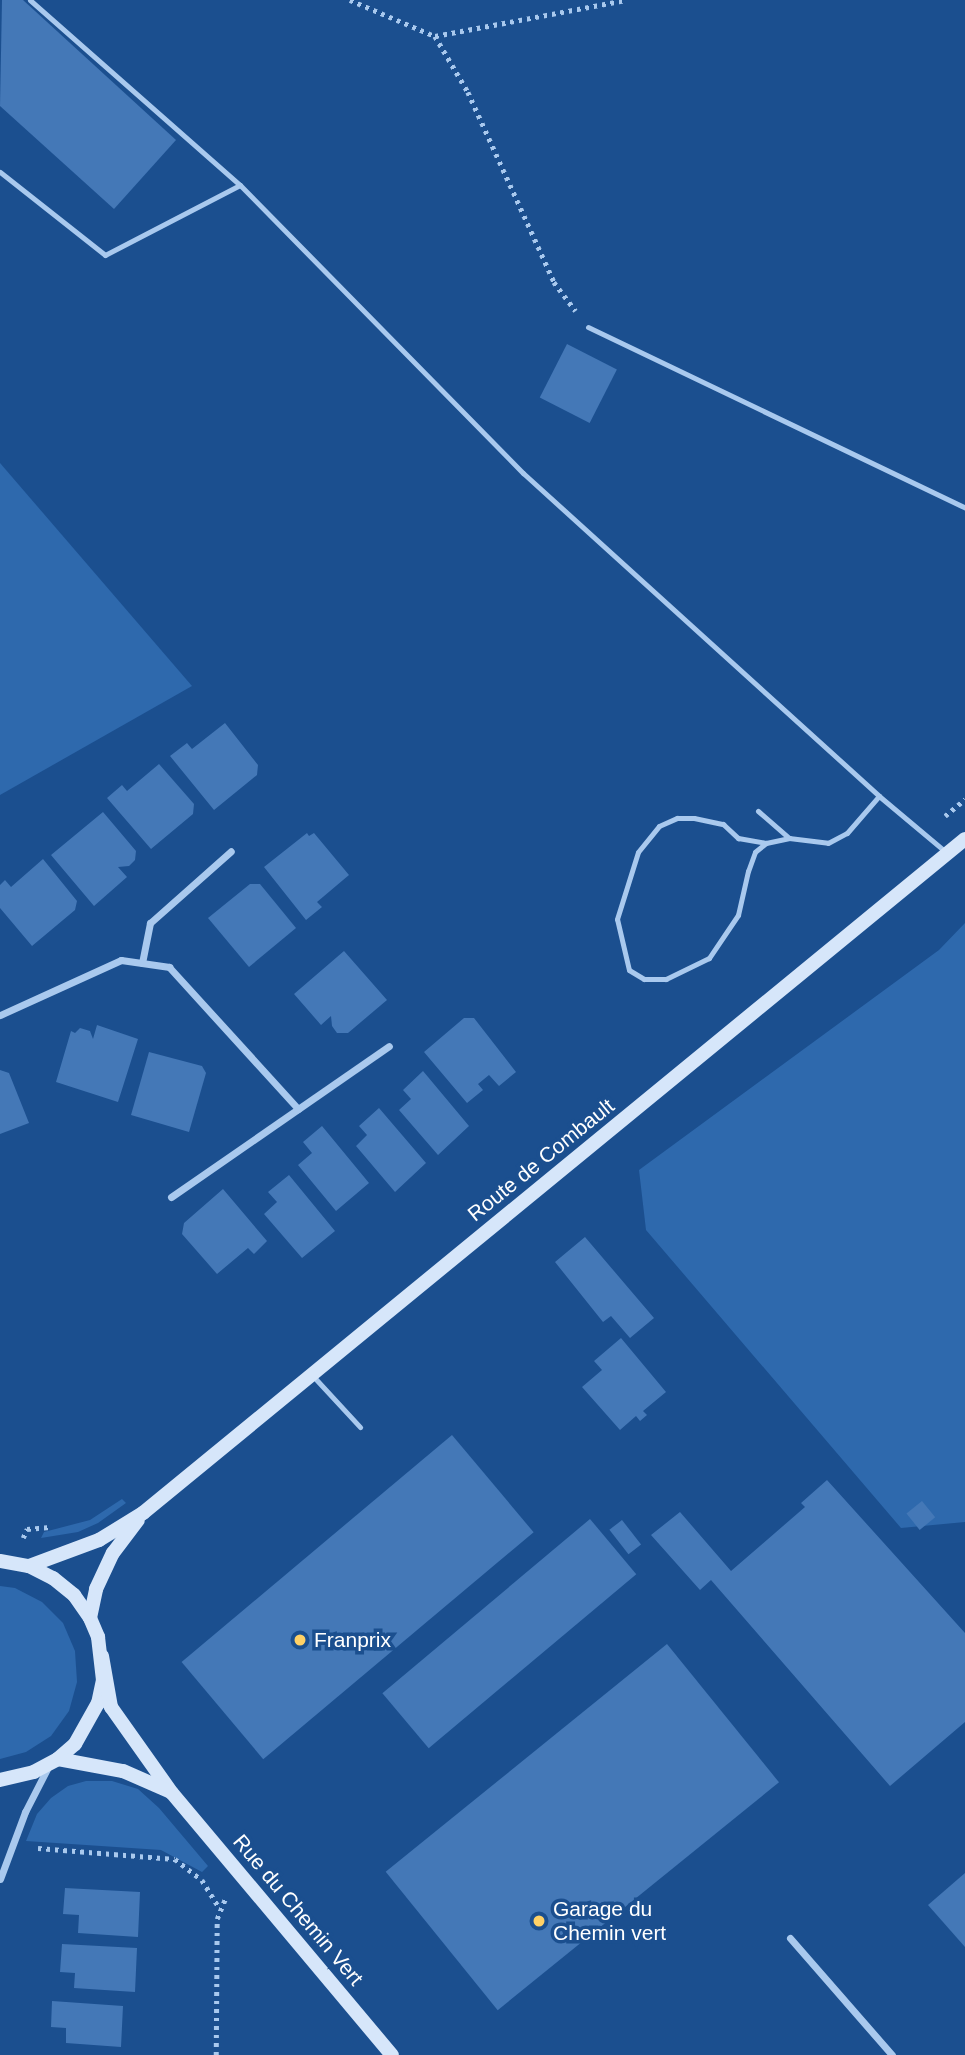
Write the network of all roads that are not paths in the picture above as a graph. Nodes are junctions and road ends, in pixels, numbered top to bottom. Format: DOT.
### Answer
graph roads {
  1 [pos="30,0"];
  2 [pos="0,172"];
  3 [pos="240,185"];
  4 [pos="588,327"];
  5 [pos="965,508"];
  6 [pos="879,796"];
  7 [pos="758,811"];
  8 [pos="789,838"];
  9 [pos="965,839"];
  10 [pos="766,843"];
  11 [pos="231,851"];
  12 [pos="948,854"];
  13 [pos="142,963"];
  14 [pos="0,1015"];
  15 [pos="389,1046"];
  16 [pos="298,1109"];
  17 [pos="171,1197"];
  18 [pos="312,1375"];
  19 [pos="360,1427"];
  20 [pos="143,1513"];
  21 [pos="14,1563"];
  22 [pos="90,1618"];
  23 [pos="102,1656"];
  24 [pos="53,1762"];
  25 [pos="0,1780"];
  26 [pos="172,1793"];
  27 [pos="0,1879"];
  28 [pos="790,1938"];
  29 [pos="392,2055"];
  30 [pos="892,2055"];
  1 -- 3 [label="lane"];
  2 -- 3 [label="lane"];
  3 -- 6 [label="lane"];
  4 -- 5 [label="lane"];
  6 -- 8 [label="lane"];
  6 -- 12 [label="lane"];
  7 -- 8 [label="lane"];
  8 -- 10 [label="lane"];
  9 -- 12 [label="street, Route de Combault"];
  10 -- 10 [label="lane"];
  11 -- 13 [label="street"];
  12 -- 18 [label="street, Route de Combault"];
  13 -- 14 [label="street"];
  13 -- 16 [label="street"];
  15 -- 16 [label="street"];
  16 -- 17 [label="street"];
  18 -- 19 [label="lane"];
  18 -- 20 [label="street, Route de Combault"];
  20 -- 21 [label="street, Route de Combault"];
  20 -- 22 [label="street, Route de Combault"];
  21 -- 22 [label="street"];
  22 -- 23 [label="street"];
  23 -- 24 [label="street"];
  23 -- 26 [label="street, Rue du Chemin Vert"];
  24 -- 25 [label="street"];
  24 -- 26 [label="street, Rue du Chemin Vert"];
  24 -- 27 [label="street"];
  26 -- 29 [label="street, Rue du Chemin Vert"];
  28 -- 30 [label="street"];
}
